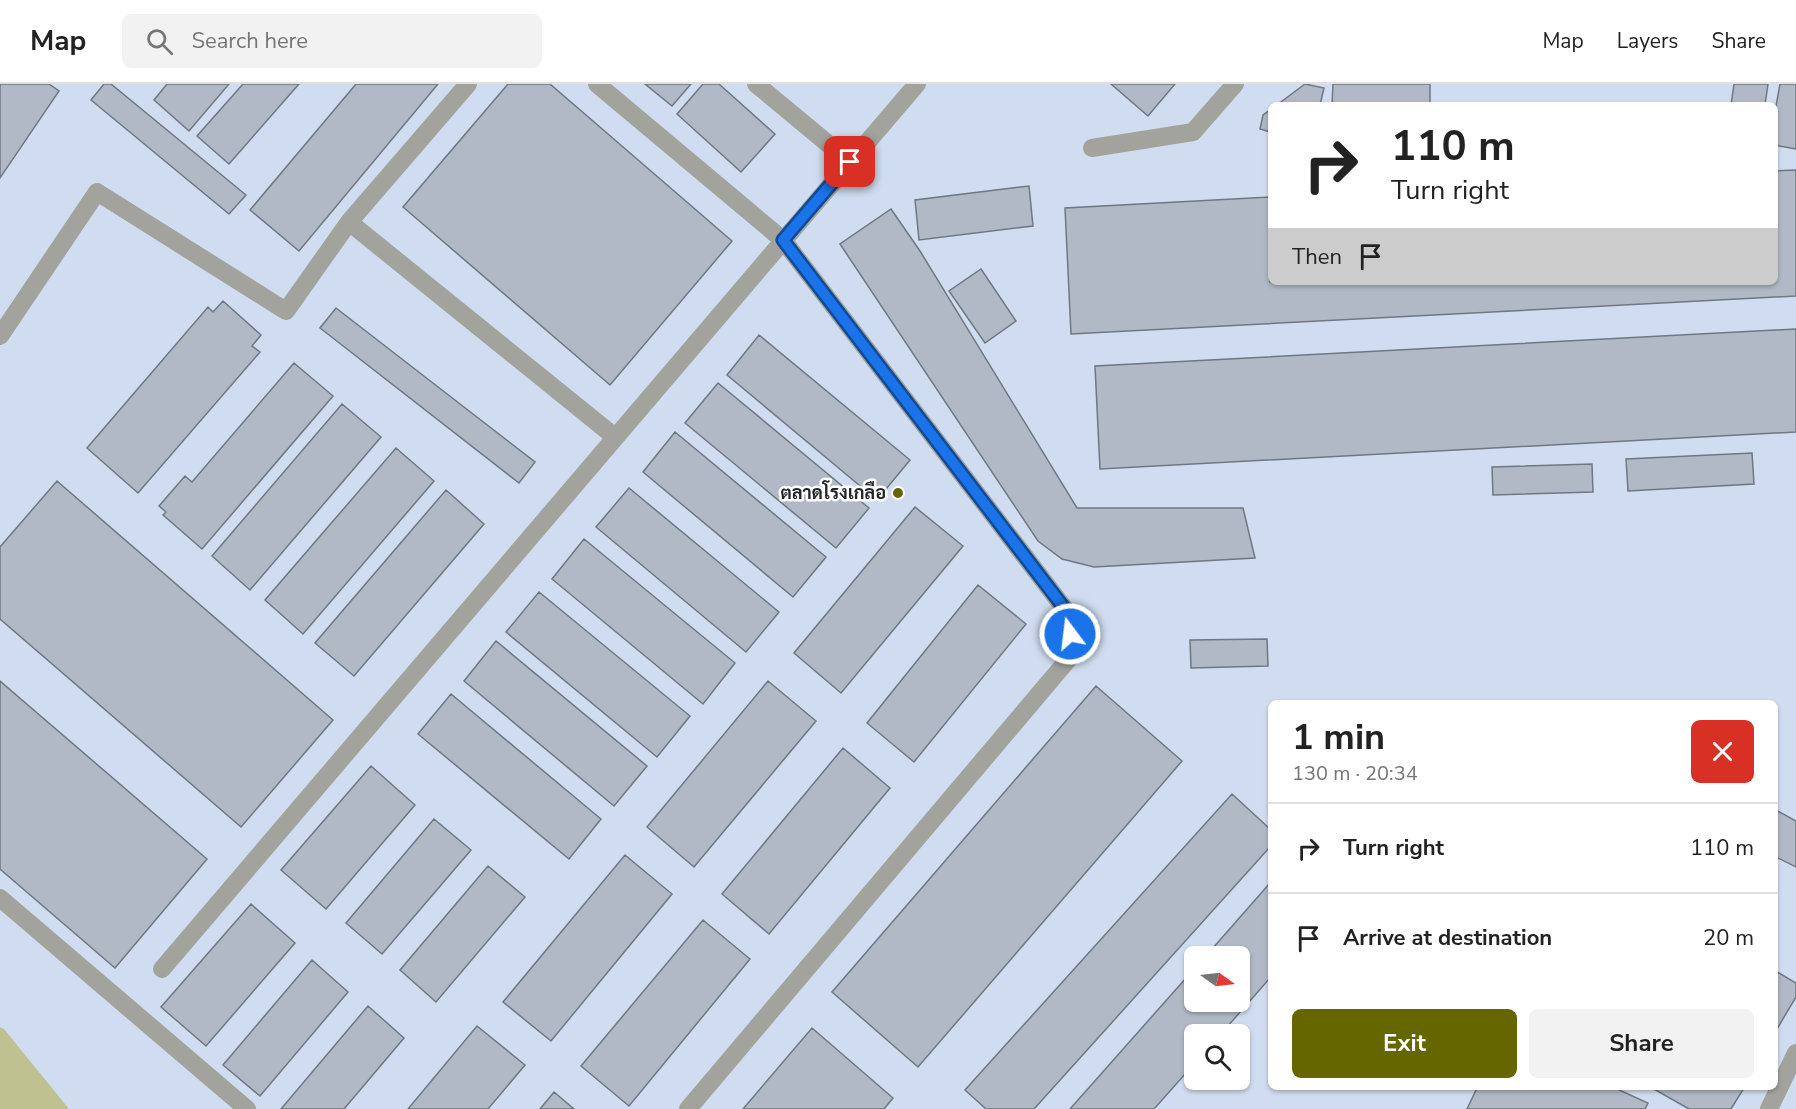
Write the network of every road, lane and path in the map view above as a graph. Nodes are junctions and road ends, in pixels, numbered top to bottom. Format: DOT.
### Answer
graph roads {
  1 [pos="468,84"];
  2 [pos="597,84"];
  3 [pos="756,84"];
  4 [pos="1235,84"];
  5 [pos="909,87"];
  6 [pos="1092,148"];
  7 [pos="850,162"];
  8 [pos="349,222"];
  9 [pos="783,240"];
  10 [pos="0,336"];
  11 [pos="615,436"];
  12 [pos="0,898"];
  13 [pos="162,969"];
  14 [pos="1796,1053"];
  15 [pos="246,1109"];
  16 [pos="688,1109"];
  17 [pos="1769,1109"];
  1 -- 8 [label="lane"];
  2 -- 9 [label="lane"];
  3 -- 7 [label="lane"];
  4 -- 6 [label="lane"];
  5 -- 7 [label="lane"];
  7 -- 9 [label="lane"];
  8 -- 10 [label="lane"];
  8 -- 11 [label="lane"];
  9 -- 11 [label="lane"];
  9 -- 16 [label="lane"];
  11 -- 13 [label="lane"];
  12 -- 15 [label="lane"];
  14 -- 17 [label="lane"];
}
